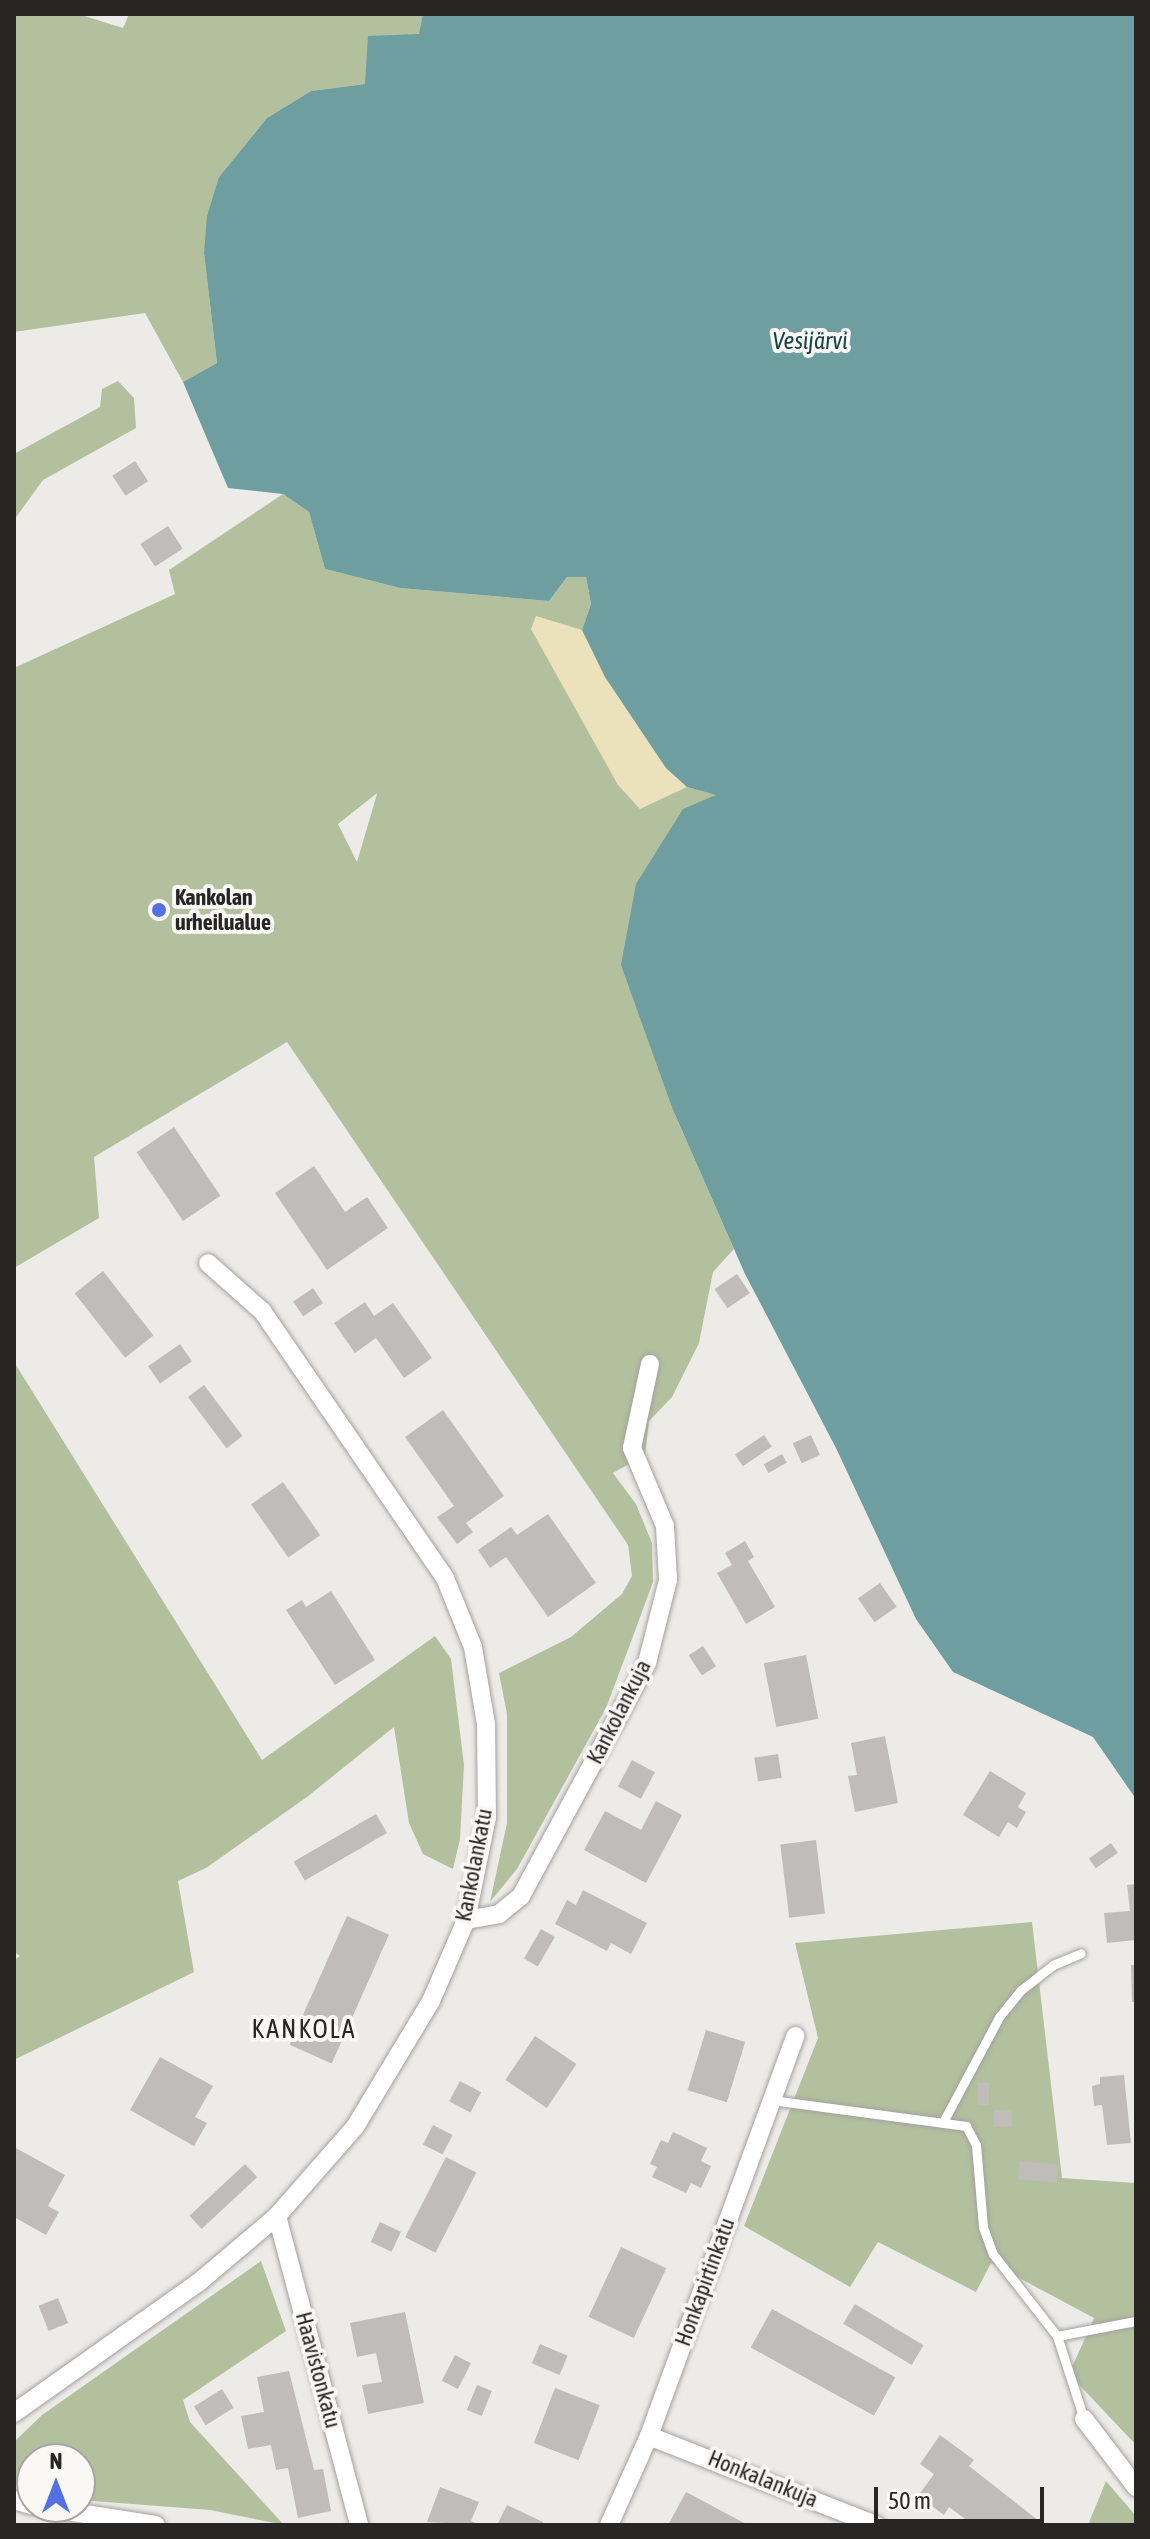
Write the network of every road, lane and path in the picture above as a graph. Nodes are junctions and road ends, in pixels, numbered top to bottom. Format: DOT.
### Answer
graph roads {
  1 [pos="208,1263"];
  2 [pos="650,1364"];
  3 [pos="466,1920"];
  4 [pos="1081,1953"];
  5 [pos="795,2036"];
  6 [pos="771,2100"];
  7 [pos="943,2122"];
  8 [pos="277,2216"];
  9 [pos="1136,2321"];
  10 [pos="1057,2336"];
  11 [pos="14,2413"];
  12 [pos="1084,2419"];
  13 [pos="649,2436"];
  14 [pos="1136,2487"];
  15 [pos="96,2516"];
  16 [pos="156,2525"];
  17 [pos="359,2525"];
  18 [pos="609,2525"];
  19 [pos="876,2525"];
  1 -- 3 [label="street, Kankolankatu"];
  2 -- 3 [label="street, Kankolankuja"];
  3 -- 8 [label="street, Kankolankatu"];
  4 -- 7 [label="lane"];
  5 -- 6 [label="street, Honkapirtinkatu"];
  6 -- 7 [label="lane"];
  6 -- 13 [label="street, Honkapirtinkatu"];
  7 -- 10 [label="lane"];
  8 -- 11 [label="street, Kankolankatu"];
  8 -- 17 [label="street, Haavistonkatu"];
  9 -- 10 [label="lane"];
  10 -- 12 [label="lane"];
  12 -- 14 [label="street"];
  13 -- 18 [label="street, Honkapirtinkatu"];
  13 -- 19 [label="street, Honkalankuja"];
  15 -- 16 [label="street"];
}
